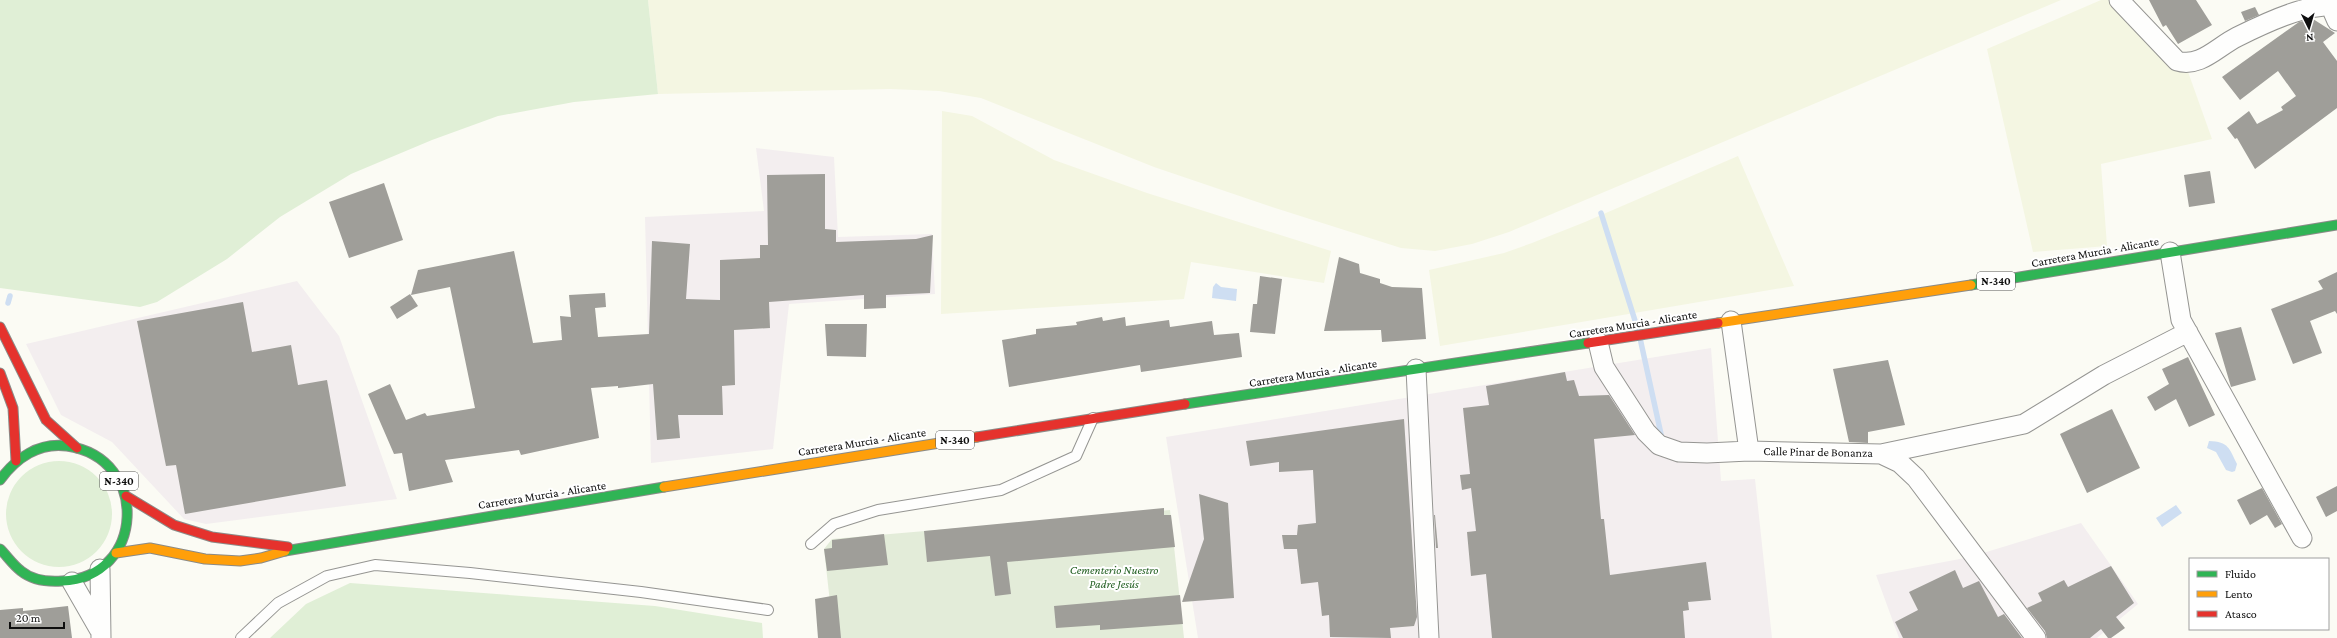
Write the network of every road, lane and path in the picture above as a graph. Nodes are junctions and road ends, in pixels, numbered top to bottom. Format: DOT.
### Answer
graph roads {
  1 [pos="2119,0"];
  2 [pos="2335,9"];
  3 [pos="2337,225"];
  4 [pos="2170,252"];
  5 [pos="1731,321"];
  6 [pos="0,327"];
  7 [pos="2188,332"];
  8 [pos="1598,342"];
  9 [pos="1416,369"];
  10 [pos="0,373"];
  11 [pos="1093,418"];
  12 [pos="77,448"];
  13 [pos="1749,451"];
  14 [pos="1881,454"];
  15 [pos="16,461"];
  16 [pos="0,480"];
  17 [pos="126,496"];
  18 [pos="2302,538"];
  19 [pos="811,544"];
  20 [pos="0,548"];
  21 [pos="293,548"];
  22 [pos="116,553"];
  23 [pos="3,558"];
  24 [pos="100,569"];
  25 [pos="72,582"];
  26 [pos="768,610"];
  27 [pos="100,633"];
  28 [pos="241,638"];
  29 [pos="1429,638"];
  30 [pos="2036,638"];
  1 -- 2 [label="street"];
  3 -- 4 [label="main road, Carretera Murcia - Alicante / N-340"];
  4 -- 5 [label="main road, Carretera Murcia - Alicante / N-340"];
  4 -- 7 [label="street"];
  5 -- 8 [label="main road, Carretera Murcia - Alicante / N-340"];
  5 -- 13 [label="street"];
  6 -- 12 [label="main road"];
  7 -- 14 [label="street"];
  7 -- 18 [label="street"];
  8 -- 9 [label="main road, Carretera Murcia - Alicante / N-340"];
  8 -- 13 [label="street, Calle Pinar de Bonanza"];
  9 -- 11 [label="main road, Carretera Murcia - Alicante / N-340"];
  9 -- 29 [label="street"];
  10 -- 15 [label="main road"];
  11 -- 19 [label="lane"];
  11 -- 21 [label="main road, Carretera Murcia - Alicante / N-340"];
  12 -- 15 [label="main road, N-340"];
  12 -- 17 [label="main road, N-340"];
  13 -- 14 [label="street, Calle Pinar de Bonanza"];
  14 -- 30 [label="street, Calle Pinar de Bonanza"];
  15 -- 16 [label="main road, N-340"];
  17 -- 21 [label="main road, Carretera Murcia - Alicante / N-340"];
  17 -- 22 [label="main road, N-340"];
  20 -- 23 [label="main road, N-340"];
  21 -- 22 [label="main road, Carretera Murcia - Alicante / N-340"];
  22 -- 24 [label="main road, N-340"];
  23 -- 25 [label="main road, N-340"];
  24 -- 25 [label="main road, N-340"];
  24 -- 27 [label="street"];
  25 -- 27 [label="street"];
  26 -- 28 [label="lane"];
}
